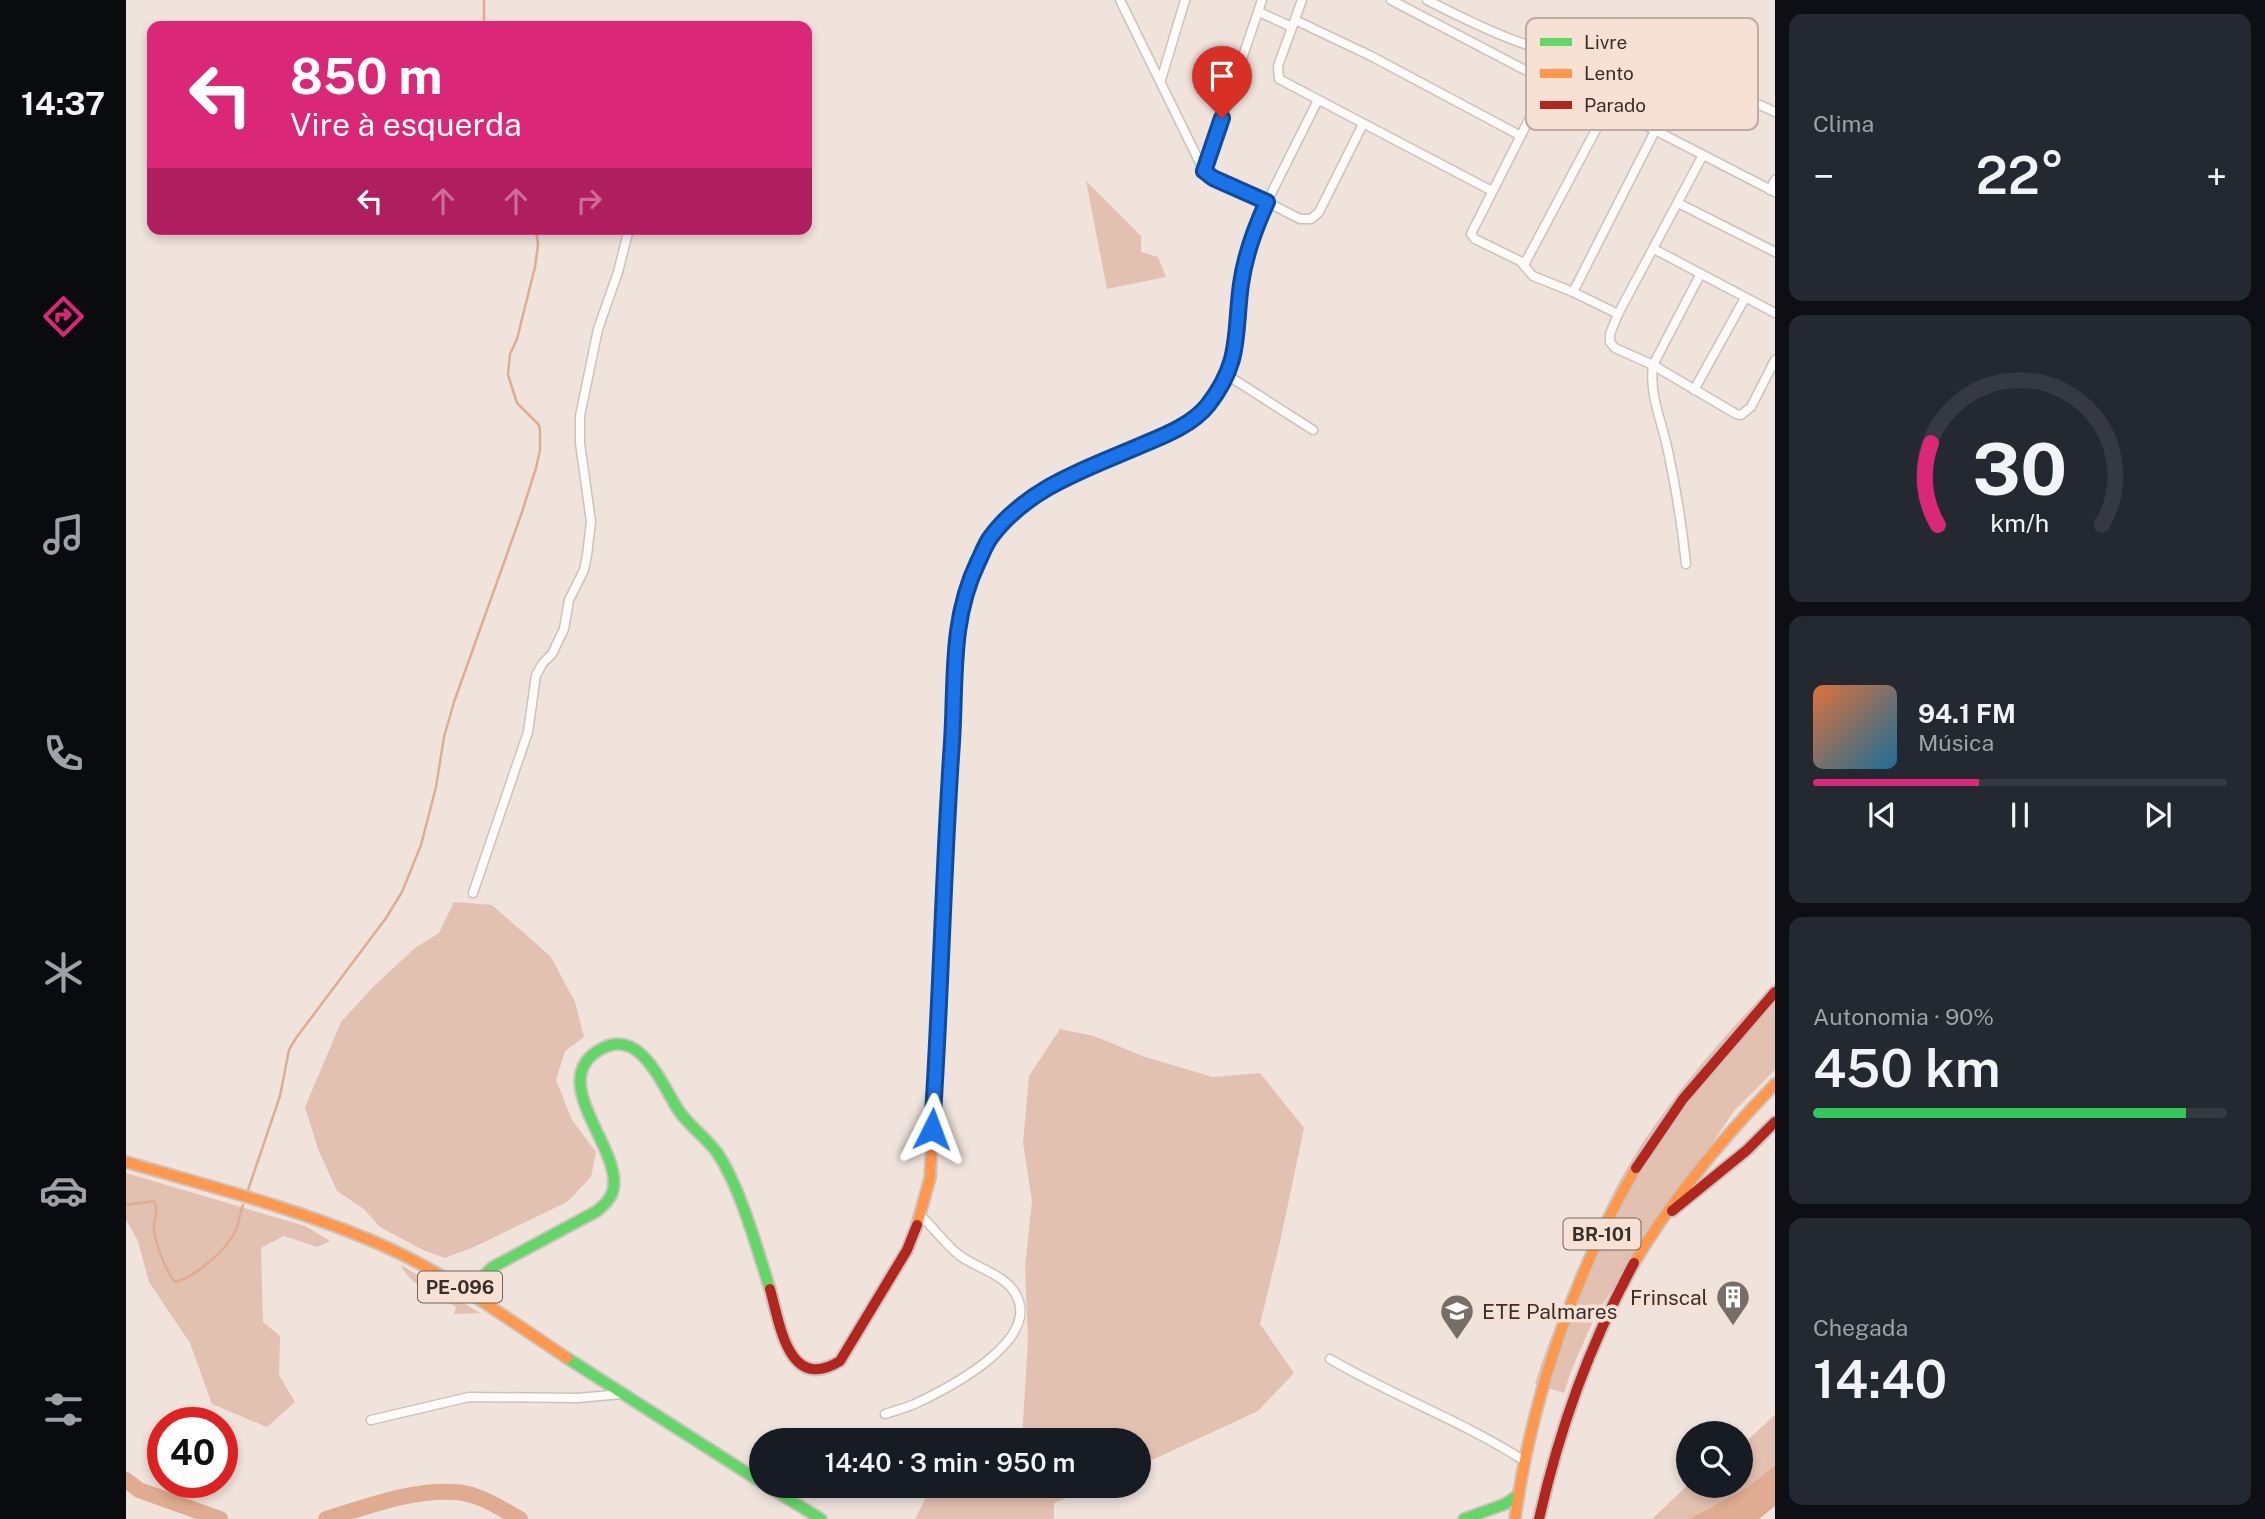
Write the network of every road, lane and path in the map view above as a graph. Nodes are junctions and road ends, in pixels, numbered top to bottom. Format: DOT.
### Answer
graph roads {
  1 [pos="1120,0"];
  2 [pos="1185,0"];
  3 [pos="1262,0"];
  4 [pos="1302,0"];
  5 [pos="1391,0"];
  6 [pos="1427,0"];
  7 [pos="1259,12"];
  8 [pos="1293,23"];
  9 [pos="1526,44"];
  10 [pos="1526,71"];
  11 [pos="1161,80"];
  12 [pos="1318,100"];
  13 [pos="1758,104"];
  14 [pos="1775,112"];
  15 [pos="1363,124"];
  16 [pos="1526,126"];
  17 [pos="1596,130"];
  18 [pos="1655,131"];
  19 [pos="1521,136"];
  20 [pos="1703,155"];
  21 [pos="1204,171"];
  22 [pos="1775,180"];
  23 [pos="1492,191"];
  24 [pos="1773,191"];
  25 [pos="1267,202"];
  26 [pos="1678,204"];
  27 [pos="627,235"];
  28 [pos="1654,249"];
  29 [pos="1775,252"];
  30 [pos="1524,265"];
  31 [pos="1700,275"];
  32 [pos="1573,292"];
  33 [pos="1745,298"];
  34 [pos="1775,313"];
  35 [pos="1618,314"];
  36 [pos="1775,360"];
  37 [pos="1653,365"];
  38 [pos="1227,375"];
  39 [pos="1694,390"];
  40 [pos="1313,430"];
  41 [pos="1686,564"];
  42 [pos="472,893"];
  43 [pos="1775,992"];
  44 [pos="1775,1084"];
  45 [pos="1775,1122"];
  46 [pos="126,1162"];
  47 [pos="921,1216"];
  48 [pos="1661,1220"];
  49 [pos="471,1294"];
  50 [pos="1330,1359"];
  51 [pos="622,1394"];
  52 [pos="885,1414"];
  53 [pos="371,1420"];
  54 [pos="1523,1460"];
  55 [pos="749,1474"];
  56 [pos="1517,1496"];
  57 [pos="787,1498"];
  58 [pos="821,1519"];
  59 [pos="1464,1519"];
  60 [pos="1515,1519"];
  61 [pos="1539,1519"];
  1 -- 11 [label="street"];
  2 -- 11 [label="street"];
  3 -- 7 [label="street"];
  4 -- 8 [label="street"];
  5 -- 10 [label="street"];
  6 -- 9 [label="street"];
  7 -- 8 [label="street"];
  7 -- 21 [label="street"];
  8 -- 12 [label="street"];
  8 -- 19 [label="street"];
  11 -- 21 [label="street"];
  12 -- 15 [label="street"];
  12 -- 25 [label="street"];
  13 -- 14 [label="street"];
  15 -- 23 [label="street"];
  15 -- 25 [label="street"];
  16 -- 19 [label="street"];
  17 -- 30 [label="street"];
  18 -- 20 [label="street"];
  18 -- 32 [label="street"];
  19 -- 23 [label="street"];
  20 -- 24 [label="street"];
  20 -- 26 [label="street"];
  21 -- 25 [label="street"];
  22 -- 24 [label="street"];
  23 -- 30 [label="street"];
  25 -- 38 [label="main road"];
  26 -- 28 [label="street"];
  26 -- 29 [label="street"];
  27 -- 42 [label="street"];
  28 -- 31 [label="street"];
  28 -- 35 [label="street"];
  30 -- 32 [label="street"];
  31 -- 33 [label="street"];
  31 -- 37 [label="street"];
  32 -- 35 [label="street"];
  33 -- 34 [label="street"];
  33 -- 39 [label="street"];
  35 -- 37 [label="street"];
  36 -- 39 [label="street"];
  37 -- 39 [label="street"];
  37 -- 41 [label="street"];
  38 -- 40 [label="street"];
  38 -- 47 [label="main road"];
  43 -- 54 [label="main road, BR-101"];
  44 -- 48 [label="main road, BR-101"];
  45 -- 48 [label="main road"];
  46 -- 49 [label="main road, PE-096"];
  47 -- 49 [label="main road"];
  47 -- 52 [label="street"];
  48 -- 61 [label="main road, BR-101"];
  49 -- 51 [label="main road, PE-096"];
  50 -- 54 [label="street"];
  51 -- 53 [label="street"];
  51 -- 55 [label="main road, PE-096"];
  54 -- 56 [label="main road, BR-101"];
  56 -- 59 [label="main road"];
  56 -- 60 [label="main road, BR-101"];
  57 -- 58 [label="main road"];
}
